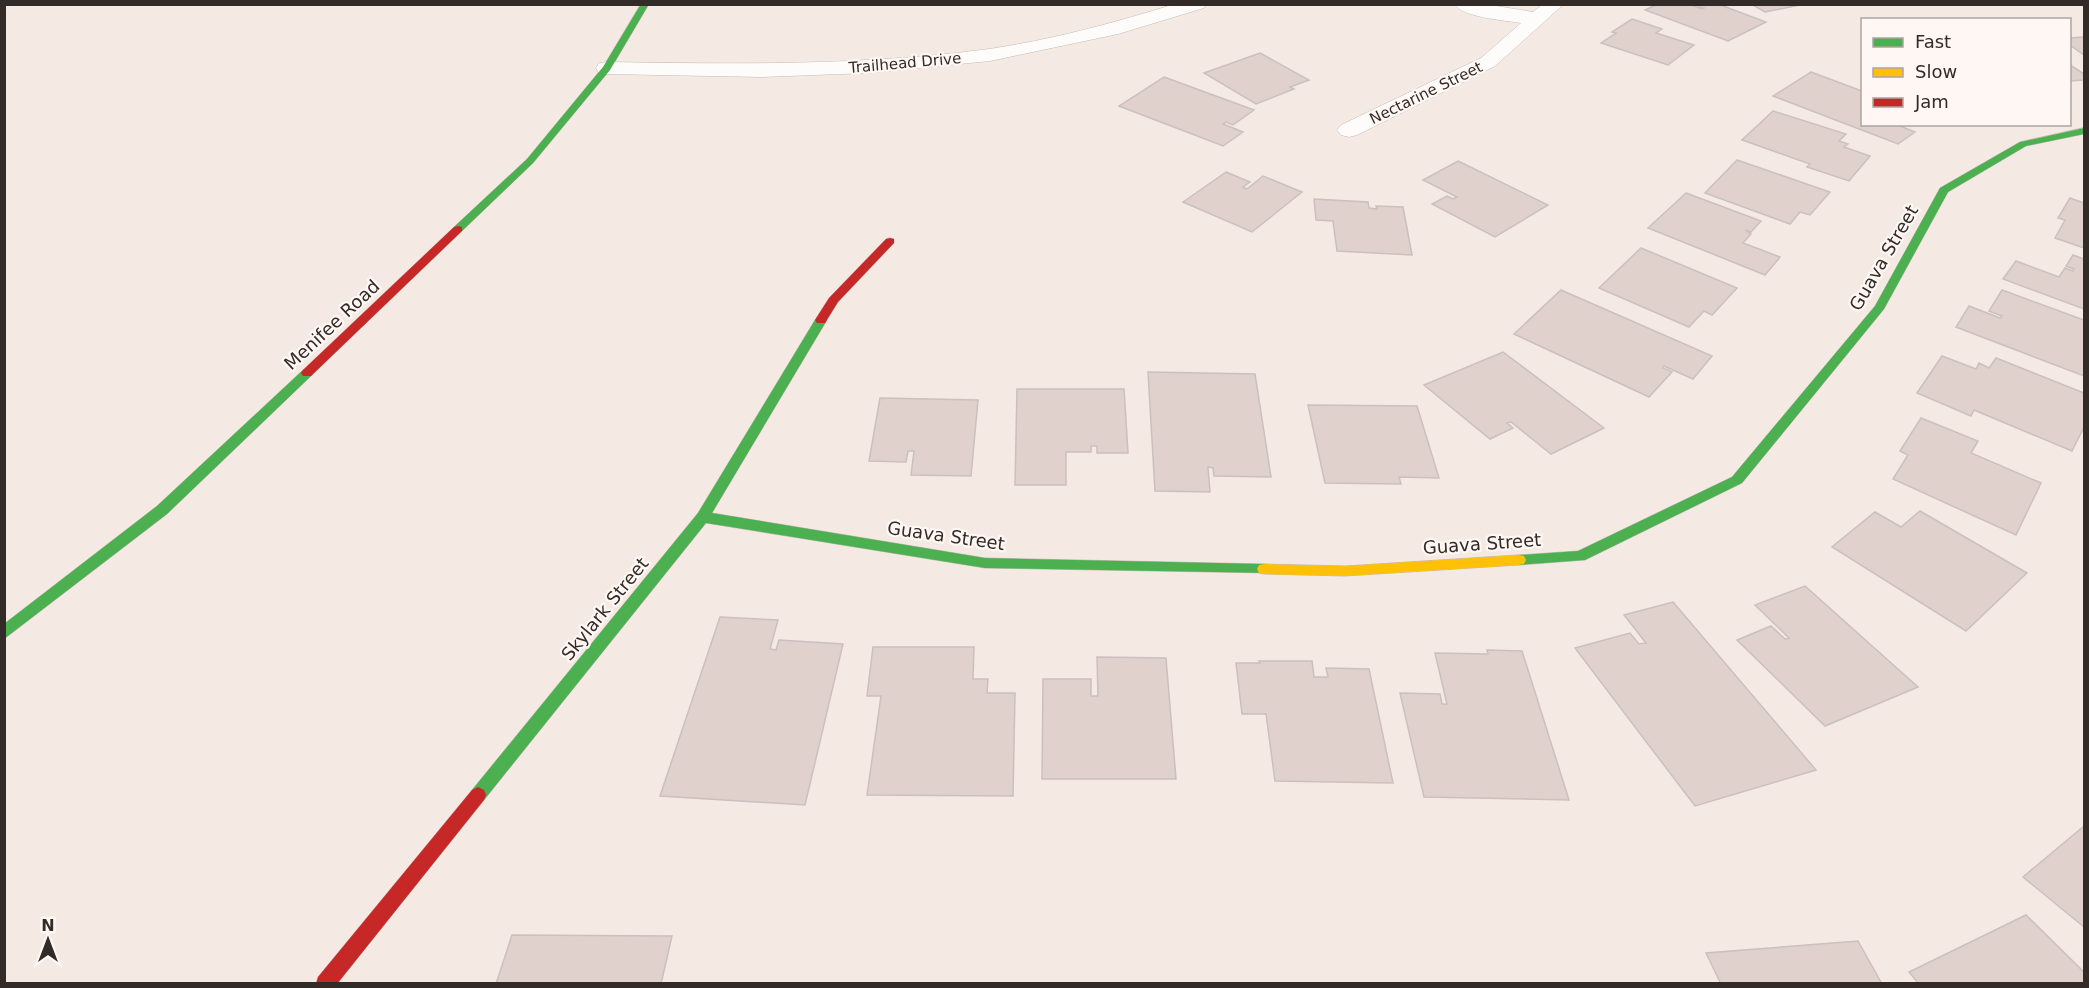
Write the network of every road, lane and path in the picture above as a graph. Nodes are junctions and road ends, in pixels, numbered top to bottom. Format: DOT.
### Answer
graph roads {
  1 [pos="645,4"];
  2 [pos="1197,4"];
  3 [pos="1463,4"];
  4 [pos="1508,4"];
  5 [pos="1555,4"];
  6 [pos="1538,19"];
  7 [pos="607,68"];
  8 [pos="1349,130"];
  9 [pos="2085,131"];
  10 [pos="890,241"];
  11 [pos="703,516"];
  12 [pos="4,633"];
  13 [pos="325,984"];
  1 -- 7 [label="street, Menifee Road"];
  2 -- 7 [label="street, Trailhead Drive"];
  3 -- 6 [label="street"];
  4 -- 6 [label="street"];
  5 -- 6 [label="street, Nectarine Street"];
  6 -- 8 [label="street, Nectarine Street"];
  7 -- 12 [label="street, Menifee Road"];
  9 -- 11 [label="street, Guava Street"];
  10 -- 11 [label="street, Skylark Street"];
  11 -- 13 [label="street, Skylark Street"];
}
